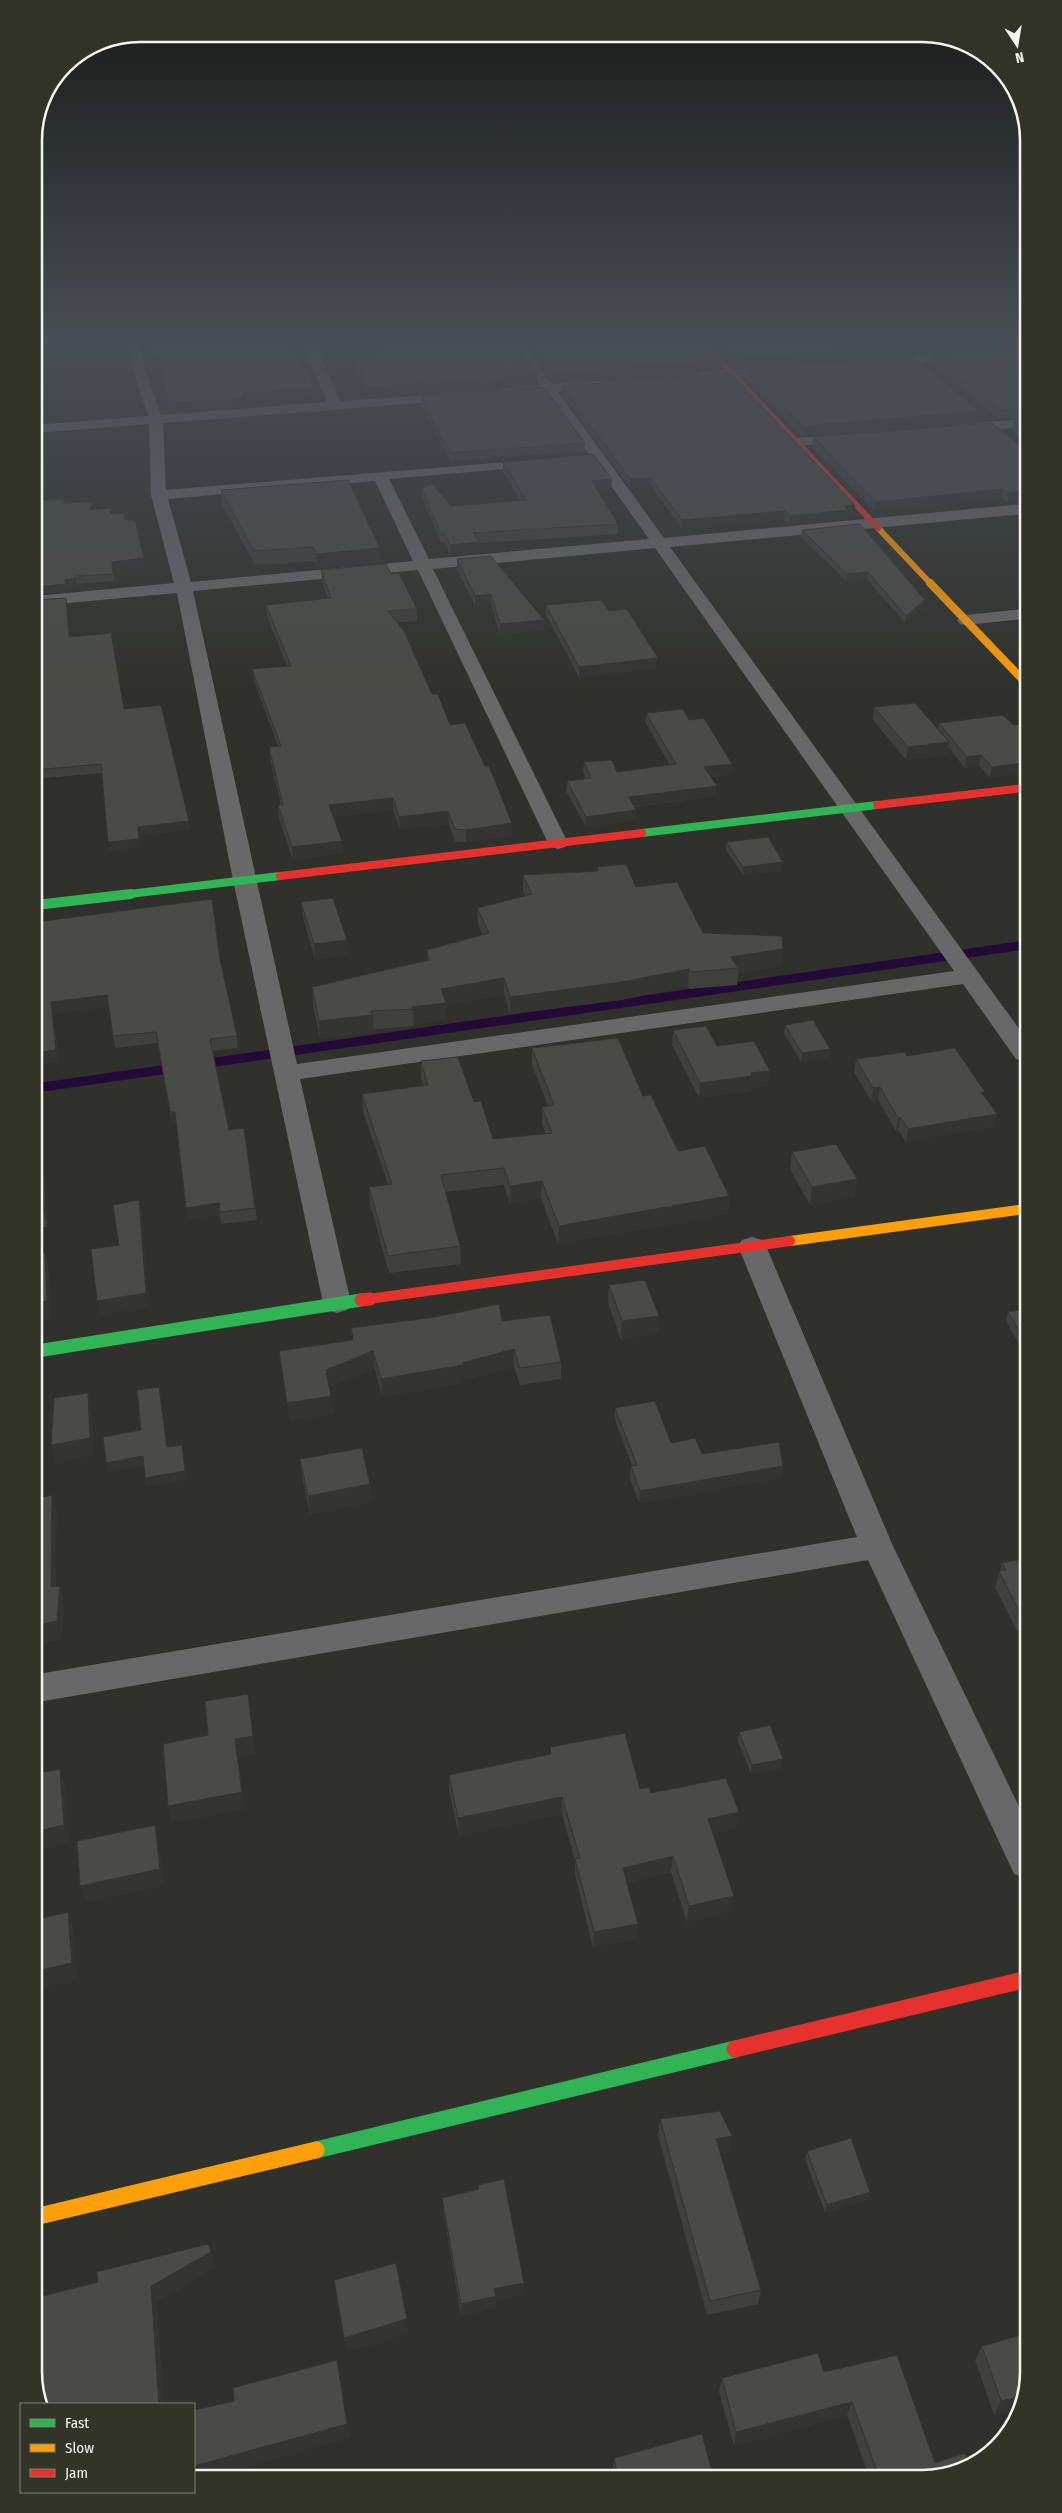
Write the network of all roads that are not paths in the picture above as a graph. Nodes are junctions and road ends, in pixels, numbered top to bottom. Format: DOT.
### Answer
graph roads {
  1 [pos="158,461"];
  2 [pos="544,461"];
  3 [pos="601,461"];
  4 [pos="815,461"];
  5 [pos="380,476"];
  6 [pos="159,495"];
  7 [pos="1020,509"];
  8 [pos="874,523"];
  9 [pos="659,543"];
  10 [pos="423,565"];
  11 [pos="184,588"];
  12 [pos="43,600"];
  13 [pos="1020,614"];
  14 [pos="966,620"];
  15 [pos="1020,677"];
  16 [pos="1020,788"];
  17 [pos="849,809"];
  18 [pos="558,843"];
  19 [pos="244,880"];
  20 [pos="43,903"];
  21 [pos="968,976"];
  22 [pos="1020,1047"];
  23 [pos="287,1073"];
  24 [pos="1020,1211"];
  25 [pos="752,1246"];
  26 [pos="337,1303"];
  27 [pos="42,1350"];
  28 [pos="877,1546"];
  29 [pos="42,1687"];
  30 [pos="1020,1847"];
  31 [pos="1020,1981"];
  32 [pos="42,2215"];
  1 -- 6 [label="street"];
  2 -- 5 [label="street"];
  3 -- 9 [label="street"];
  4 -- 8 [label="street"];
  5 -- 6 [label="street"];
  5 -- 10 [label="street"];
  6 -- 11 [label="street"];
  7 -- 8 [label="street"];
  8 -- 9 [label="street"];
  8 -- 14 [label="street"];
  9 -- 10 [label="street"];
  9 -- 17 [label="street"];
  10 -- 11 [label="street"];
  10 -- 18 [label="street"];
  11 -- 12 [label="street"];
  11 -- 19 [label="street"];
  13 -- 14 [label="street"];
  14 -- 15 [label="street"];
  16 -- 17 [label="street"];
  17 -- 18 [label="street"];
  17 -- 21 [label="street"];
  18 -- 19 [label="street"];
  19 -- 20 [label="street"];
  19 -- 23 [label="street"];
  21 -- 22 [label="street"];
  21 -- 23 [label="street"];
  23 -- 26 [label="street"];
  24 -- 25 [label="street"];
  25 -- 26 [label="street"];
  25 -- 28 [label="street"];
  26 -- 27 [label="street"];
  28 -- 29 [label="street"];
  28 -- 30 [label="street"];
  31 -- 32 [label="street"];
}
